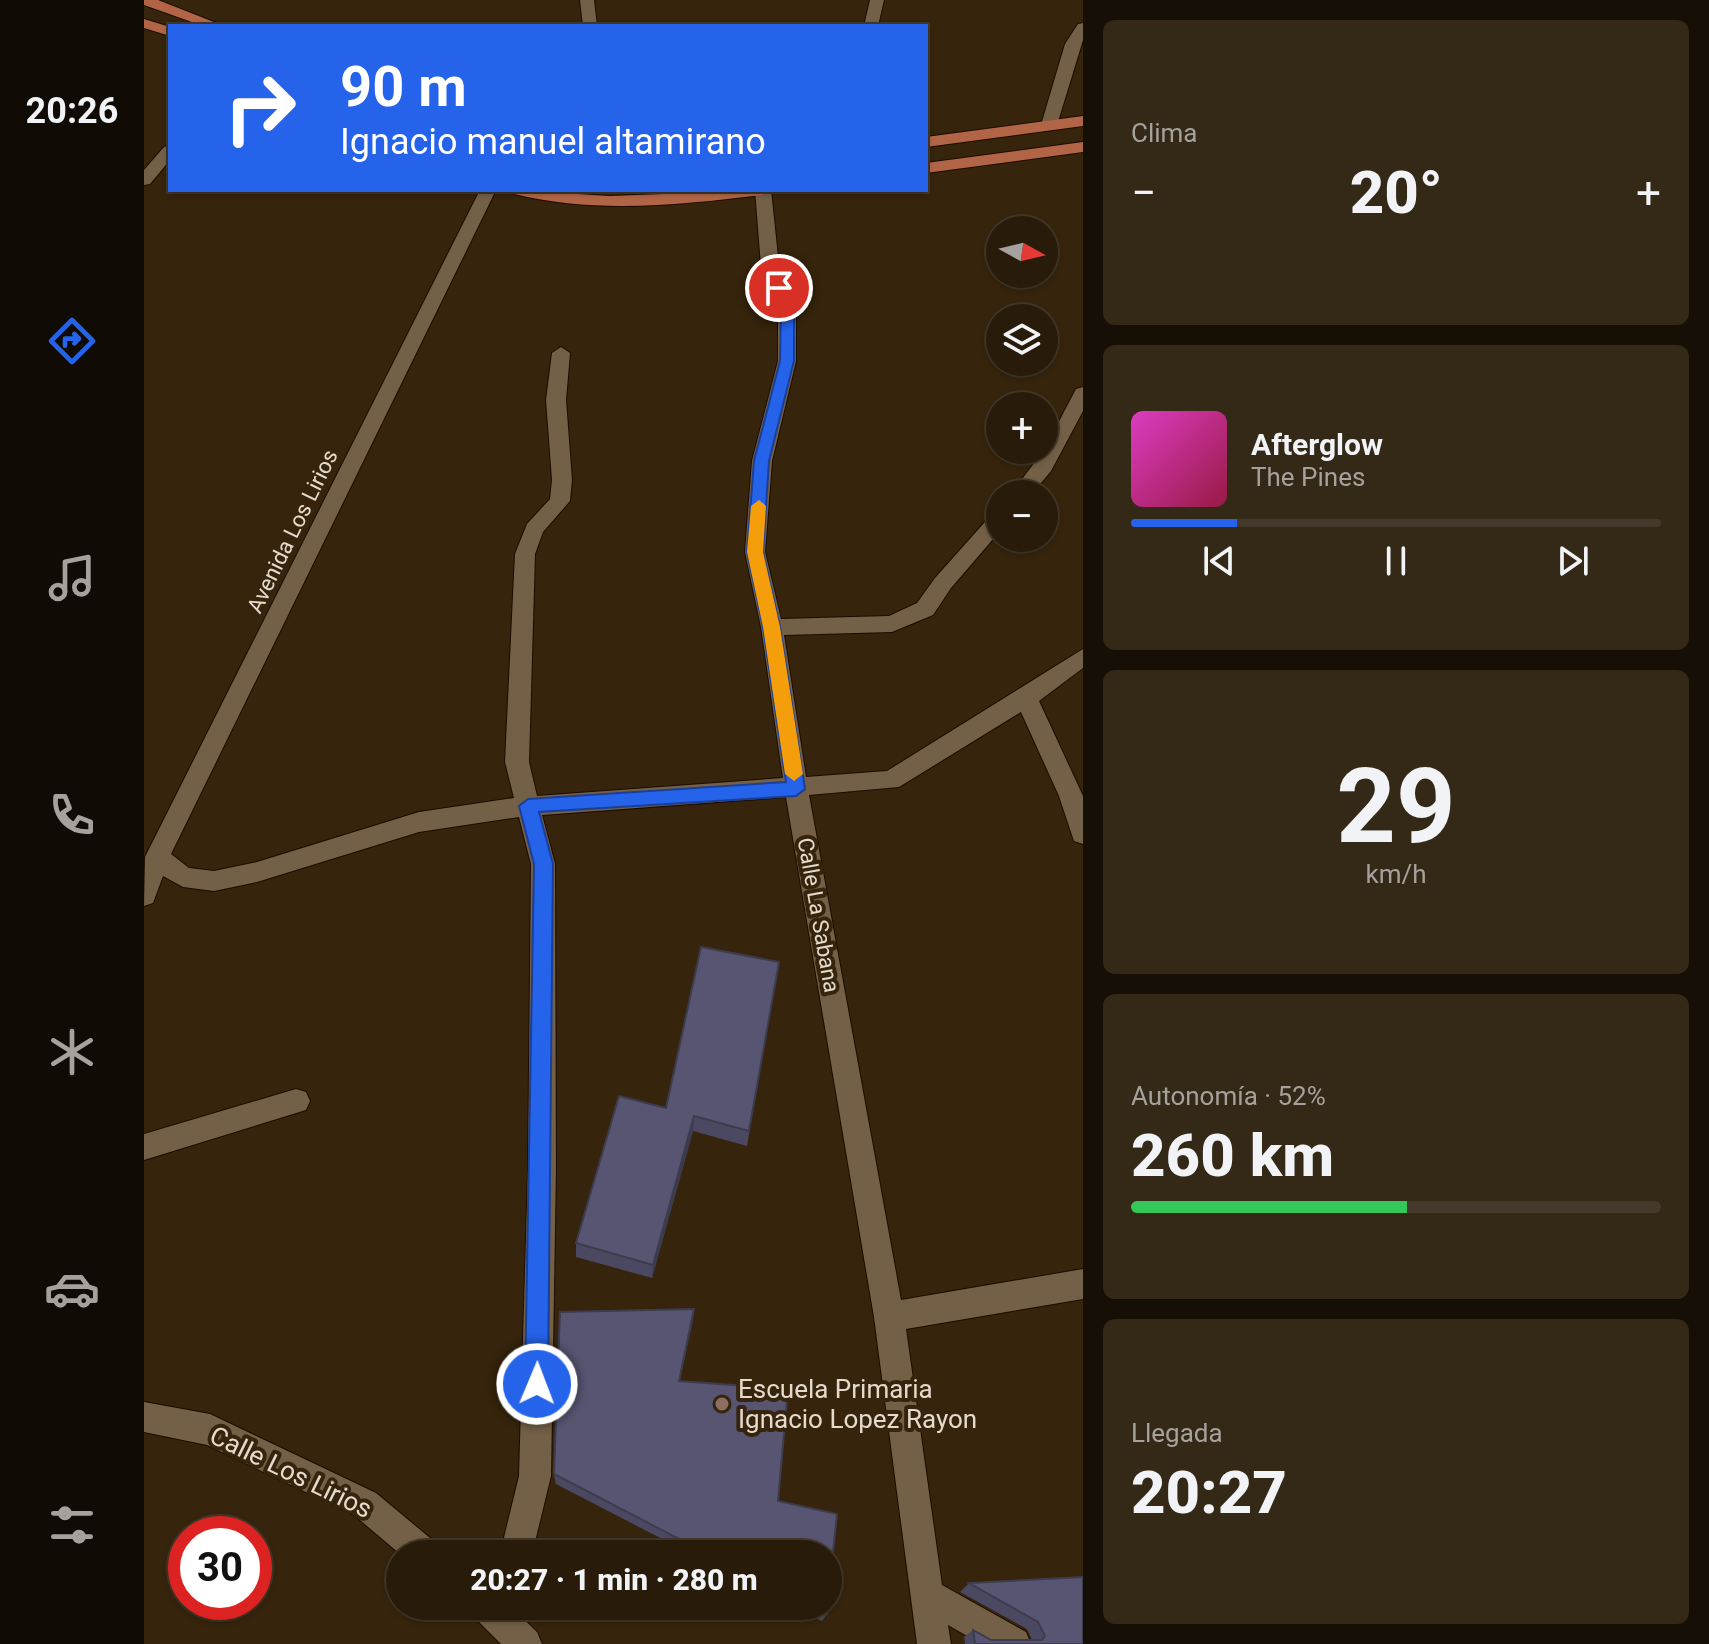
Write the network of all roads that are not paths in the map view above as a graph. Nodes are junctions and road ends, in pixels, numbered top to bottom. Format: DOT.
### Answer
graph roads {
  1 [pos="144,0"];
  2 [pos="587,0"];
  3 [pos="877,0"];
  4 [pos="144,23"];
  5 [pos="211,24"];
  6 [pos="590,24"];
  7 [pos="871,24"];
  8 [pos="1083,27"];
  9 [pos="168,31"];
  10 [pos="1083,121"];
  11 [pos="1049,125"];
  12 [pos="928,142"];
  13 [pos="1083,147"];
  14 [pos="168,152"];
  15 [pos="928,168"];
  16 [pos="144,180"];
  17 [pos="487,192"];
  18 [pos="533,192"];
  19 [pos="745,192"];
  20 [pos="763,192"];
  21 [pos="561,353"];
  22 [pos="1083,393"];
  23 [pos="1033,480"];
  24 [pos="986,534"];
  25 [pos="772,627"];
  26 [pos="1083,657"];
  27 [pos="1026,698"];
  28 [pos="796,789"];
  29 [pos="528,806"];
  30 [pos="1083,834"];
  31 [pos="157,857"];
  32 [pos="144,896"];
  33 [pos="296,1101"];
  34 [pos="144,1147"];
  35 [pos="1083,1284"];
  36 [pos="889,1317"];
  37 [pos="144,1417"];
  38 [pos="408,1540"];
  39 [pos="519,1540"];
  40 [pos="927,1595"];
  41 [pos="505,1620"];
  42 [pos="525,1644"];
  43 [pos="934,1644"];
  44 [pos="1014,1644"];
  1 -- 5 [label="main road"];
  2 -- 6 [label="street"];
  3 -- 7 [label="street"];
  4 -- 9 [label="main road"];
  8 -- 11 [label="street"];
  10 -- 11 [label="main road"];
  11 -- 12 [label="main road"];
  13 -- 15 [label="main road"];
  14 -- 16 [label="street"];
  17 -- 31 [label="street, Avenida Los Lirios"];
  18 -- 19 [label="main road"];
  20 -- 25 [label="street, Calle La Sabana"];
  21 -- 29 [label="street"];
  22 -- 23 [label="street"];
  24 -- 25 [label="street"];
  25 -- 28 [label="street, Calle La Sabana"];
  26 -- 27 [label="street"];
  27 -- 28 [label="street"];
  27 -- 30 [label="street"];
  28 -- 29 [label="street"];
  28 -- 36 [label="street, Calle La Sabana"];
  29 -- 31 [label="street"];
  29 -- 39 [label="street"];
  31 -- 32 [label="street, Avenida Los Lirios"];
  33 -- 34 [label="street"];
  35 -- 36 [label="street"];
  36 -- 40 [label="street, Calle La Sabana"];
  37 -- 38 [label="street, Calle Los Lirios"];
  40 -- 43 [label="street, Calle La Sabana"];
  40 -- 44 [label="street"];
  41 -- 42 [label="street"];
}
